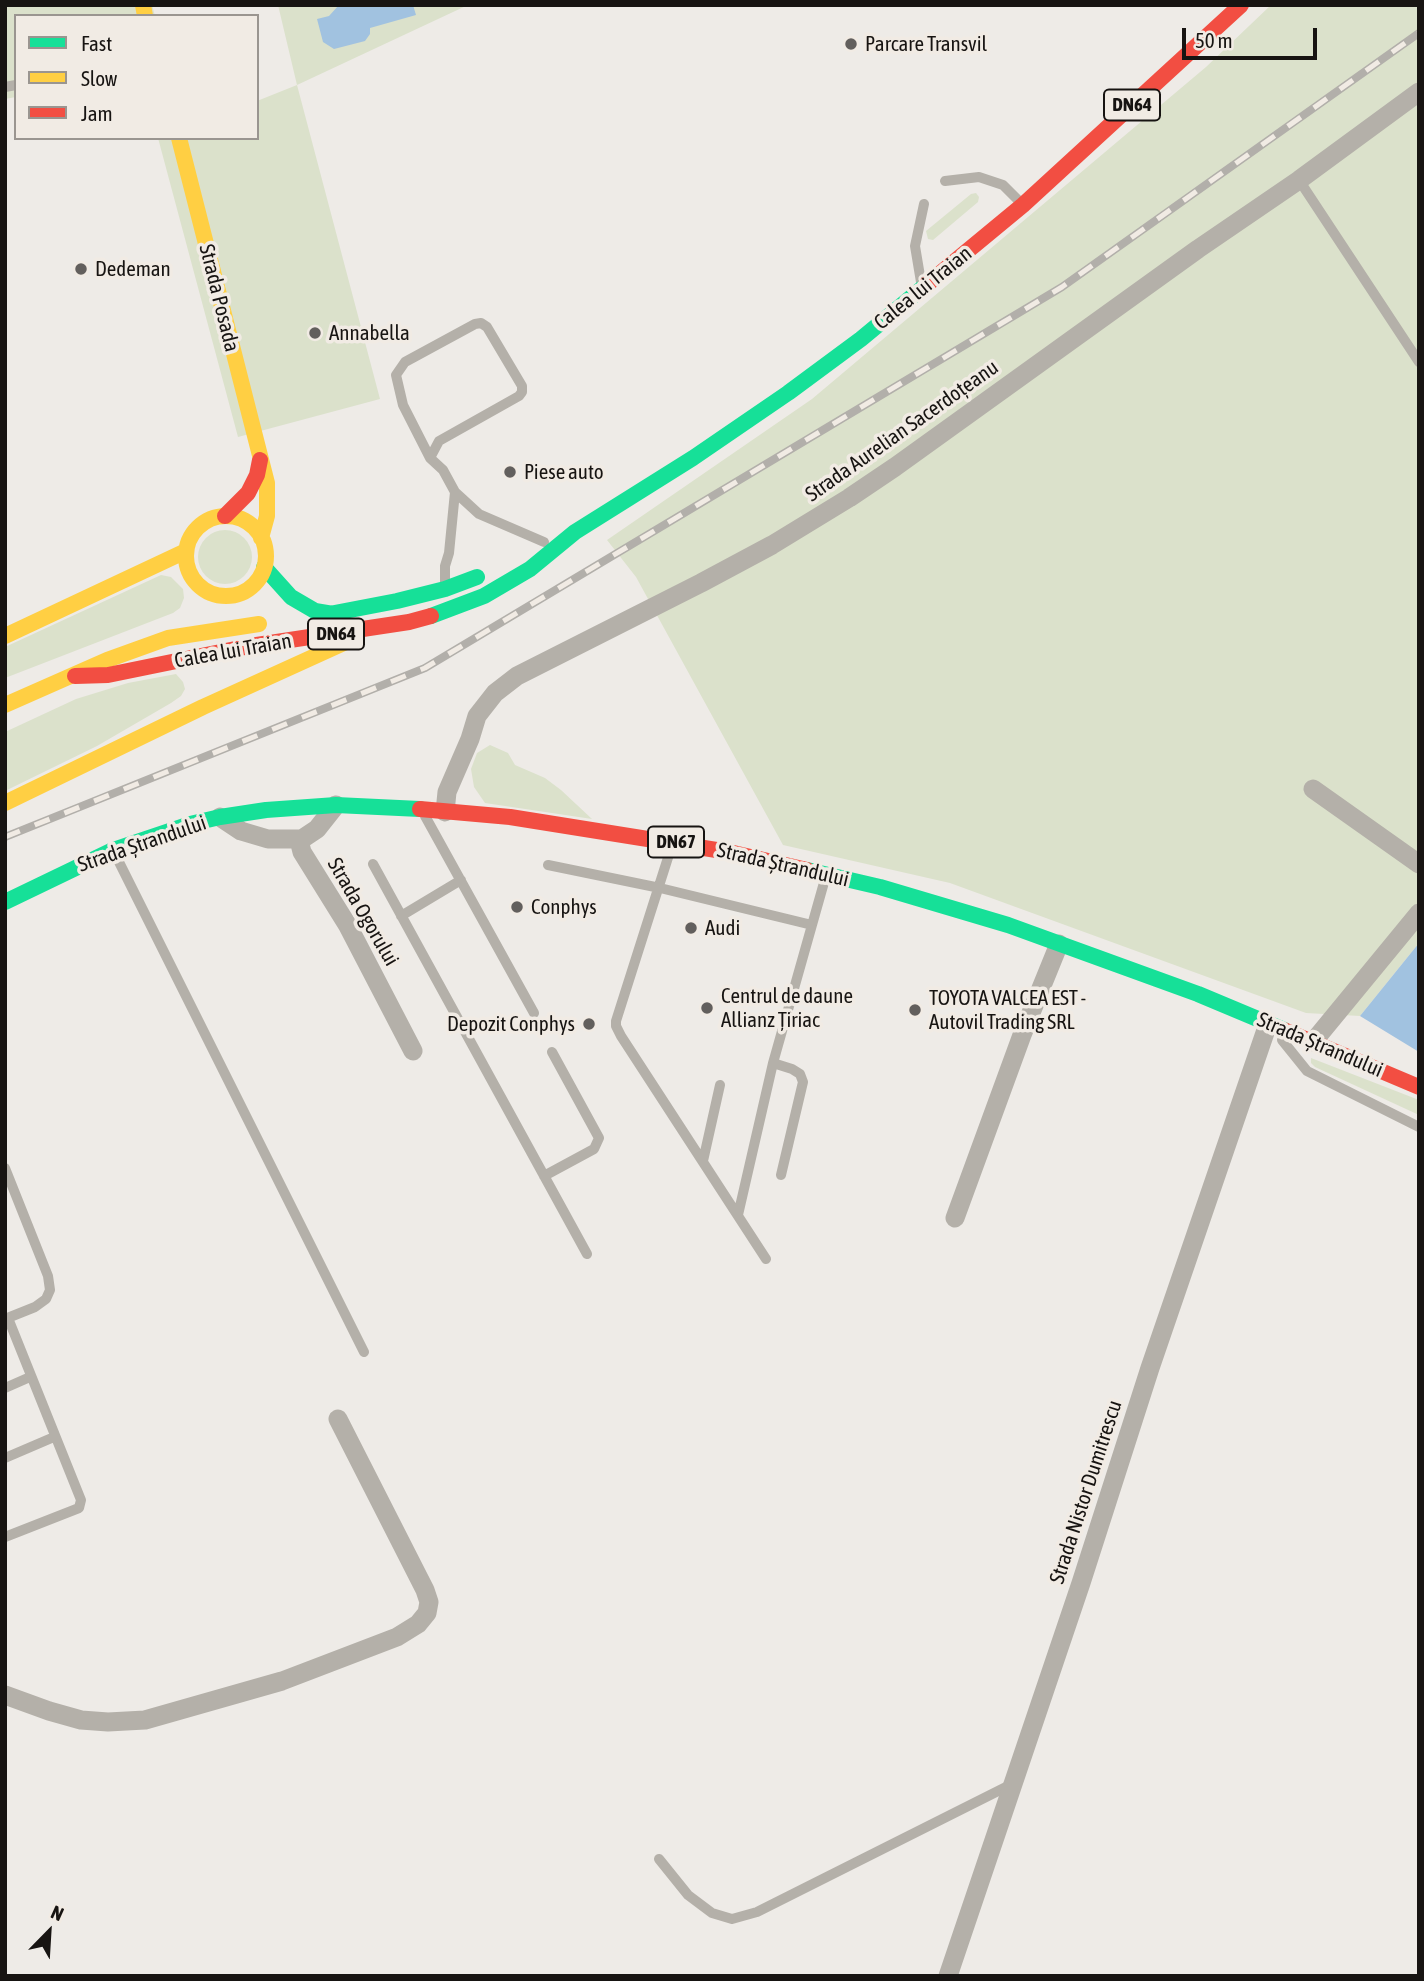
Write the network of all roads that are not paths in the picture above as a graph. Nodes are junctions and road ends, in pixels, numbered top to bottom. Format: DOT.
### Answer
graph roads {
  1 [pos="1241,5"];
  2 [pos="1419,92"];
  3 [pos="180,140"];
  4 [pos="1299,180"];
  5 [pos="945,181"];
  6 [pos="924,204"];
  7 [pos="1023,205"];
  8 [pos="923,290"];
  9 [pos="1419,362"];
  10 [pos="261,457"];
  11 [pos="430,458"];
  12 [pos="455,492"];
  13 [pos="225,516"];
  14 [pos="575,532"];
  15 [pos="261,538"];
  16 [pos="544,542"];
  17 [pos="186,551"];
  18 [pos="523,555"];
  19 [pos="264,567"];
  20 [pos="496,568"];
  21 [pos="445,589"];
  22 [pos="333,614"];
  23 [pos="186,620"];
  24 [pos="378,628"];
  25 [pos="5,636"];
  26 [pos="168,638"];
  27 [pos="186,659"];
  28 [pos="198,671"];
  29 [pos="75,676"];
  30 [pos="206,690"];
  31 [pos="5,705"];
  32 [pos="203,707"];
  33 [pos="1313,789"];
  34 [pos="5,803"];
  35 [pos="336,805"];
  36 [pos="421,809"];
  37 [pos="445,811"];
  38 [pos="220,817"];
  39 [pos="302,839"];
  40 [pos="673,841"];
  41 [pos="113,850"];
  42 [pos="373,864"];
  43 [pos="1419,864"];
  44 [pos="548,865"];
  45 [pos="826,873"];
  46 [pos="461,880"];
  47 [pos="660,888"];
  48 [pos="5,902"];
  49 [pos="1419,913"];
  50 [pos="401,916"];
  51 [pos="812,925"];
  52 [pos="1059,944"];
  53 [pos="534,1013"];
  54 [pos="1268,1024"];
  55 [pos="1313,1042"];
  56 [pos="413,1051"];
  57 [pos="552,1052"];
  58 [pos="773,1063"];
  59 [pos="720,1085"];
  60 [pos="1419,1087"];
  61 [pos="1419,1127"];
  62 [pos="703,1161"];
  63 [pos="5,1168"];
  64 [pos="781,1175"];
  65 [pos="544,1176"];
  66 [pos="738,1215"];
  67 [pos="956,1218"];
  68 [pos="587,1254"];
  69 [pos="766,1259"];
  70 [pos="6,1318"];
  71 [pos="365,1352"];
  72 [pos="30,1377"];
  73 [pos="5,1388"];
  74 [pos="338,1419"];
  75 [pos="54,1437"];
  76 [pos="5,1458"];
  77 [pos="5,1537"];
  78 [pos="5,1695"];
  79 [pos="1012,1784"];
  80 [pos="659,1859"];
  81 [pos="948,1976"];
  1 -- 7 [label="main road, Calea lui Traian / DN64"];
  2 -- 4 [label="street, Strada Aurelian Sacerdoțeanu"];
  3 -- 10 [label="main road, Strada Posada"];
  4 -- 9 [label="lane"];
  4 -- 37 [label="street, Strada Aurelian Sacerdoțeanu"];
  5 -- 7 [label="lane"];
  6 -- 8 [label="lane"];
  7 -- 8 [label="main road, Calea lui Traian / DN64"];
  8 -- 14 [label="main road, Calea lui Traian / DN64"];
  10 -- 13 [label="main road"];
  10 -- 15 [label="main road, Strada Posada"];
  11 -- 11 [label="lane"];
  11 -- 12 [label="lane"];
  12 -- 16 [label="lane"];
  12 -- 21 [label="lane"];
  13 -- 15 [label="main road"];
  13 -- 17 [label="main road"];
  14 -- 16 [label="main road, Calea lui Traian / DN64"];
  14 -- 24 [label="main road, Calea lui Traian / DN64"];
  15 -- 19 [label="main road"];
  16 -- 18 [label="main road, Calea lui Traian / DN64"];
  17 -- 19 [label="main road"];
  17 -- 25 [label="main road"];
  19 -- 22 [label="main road"];
  20 -- 21 [label="main road, Calea lui Traian / DN64"];
  21 -- 22 [label="main road, Calea lui Traian / DN64"];
  22 -- 26 [label="main road, Calea lui Traian / DN64"];
  23 -- 26 [label="main road"];
  24 -- 27 [label="main road, Calea lui Traian / DN64"];
  24 -- 32 [label="main road"];
  26 -- 29 [label="main road, Calea lui Traian / DN64"];
  27 -- 28 [label="main road"];
  27 -- 29 [label="main road, Calea lui Traian / DN64"];
  29 -- 31 [label="main road, Calea lui Traian / DN64"];
  30 -- 32 [label="main road"];
  32 -- 34 [label="main road"];
  33 -- 43 [label="street"];
  35 -- 36 [label="main road, Strada Ștrandului / DN67"];
  35 -- 38 [label="main road, Strada Ștrandului / DN67"];
  35 -- 39 [label="street"];
  36 -- 37 [label="main road, Strada Ștrandului / DN67"];
  36 -- 46 [label="lane"];
  37 -- 40 [label="main road, Strada Ștrandului / DN67"];
  38 -- 39 [label="street"];
  38 -- 41 [label="main road, Strada Ștrandului / DN67"];
  39 -- 56 [label="street, Strada Ogorului"];
  40 -- 45 [label="main road, Strada Ștrandului / DN67"];
  40 -- 47 [label="lane"];
  41 -- 48 [label="main road, Strada Ștrandului / DN67"];
  41 -- 71 [label="lane"];
  42 -- 50 [label="lane"];
  44 -- 47 [label="lane"];
  45 -- 51 [label="lane"];
  45 -- 52 [label="main road, Strada Ștrandului / DN67"];
  46 -- 50 [label="lane"];
  46 -- 53 [label="lane"];
  47 -- 51 [label="lane"];
  47 -- 62 [label="lane"];
  49 -- 55 [label="street"];
  50 -- 65 [label="lane"];
  51 -- 58 [label="lane"];
  52 -- 54 [label="main road, Strada Ștrandului / DN67"];
  52 -- 67 [label="street"];
  54 -- 55 [label="main road, Strada Ștrandului / DN67"];
  54 -- 61 [label="lane"];
  54 -- 79 [label="street, Strada Nistor Dumitrescu"];
  55 -- 60 [label="main road, Strada Ștrandului / DN67"];
  57 -- 65 [label="lane"];
  58 -- 64 [label="lane"];
  58 -- 66 [label="lane"];
  59 -- 62 [label="lane"];
  62 -- 66 [label="lane"];
  63 -- 70 [label="lane"];
  65 -- 68 [label="lane"];
  66 -- 69 [label="lane"];
  70 -- 72 [label="lane"];
  72 -- 73 [label="lane"];
  72 -- 75 [label="lane"];
  74 -- 78 [label="street"];
  75 -- 76 [label="lane"];
  75 -- 77 [label="lane"];
  79 -- 80 [label="lane"];
  79 -- 81 [label="street, Strada Nistor Dumitrescu"];
}
